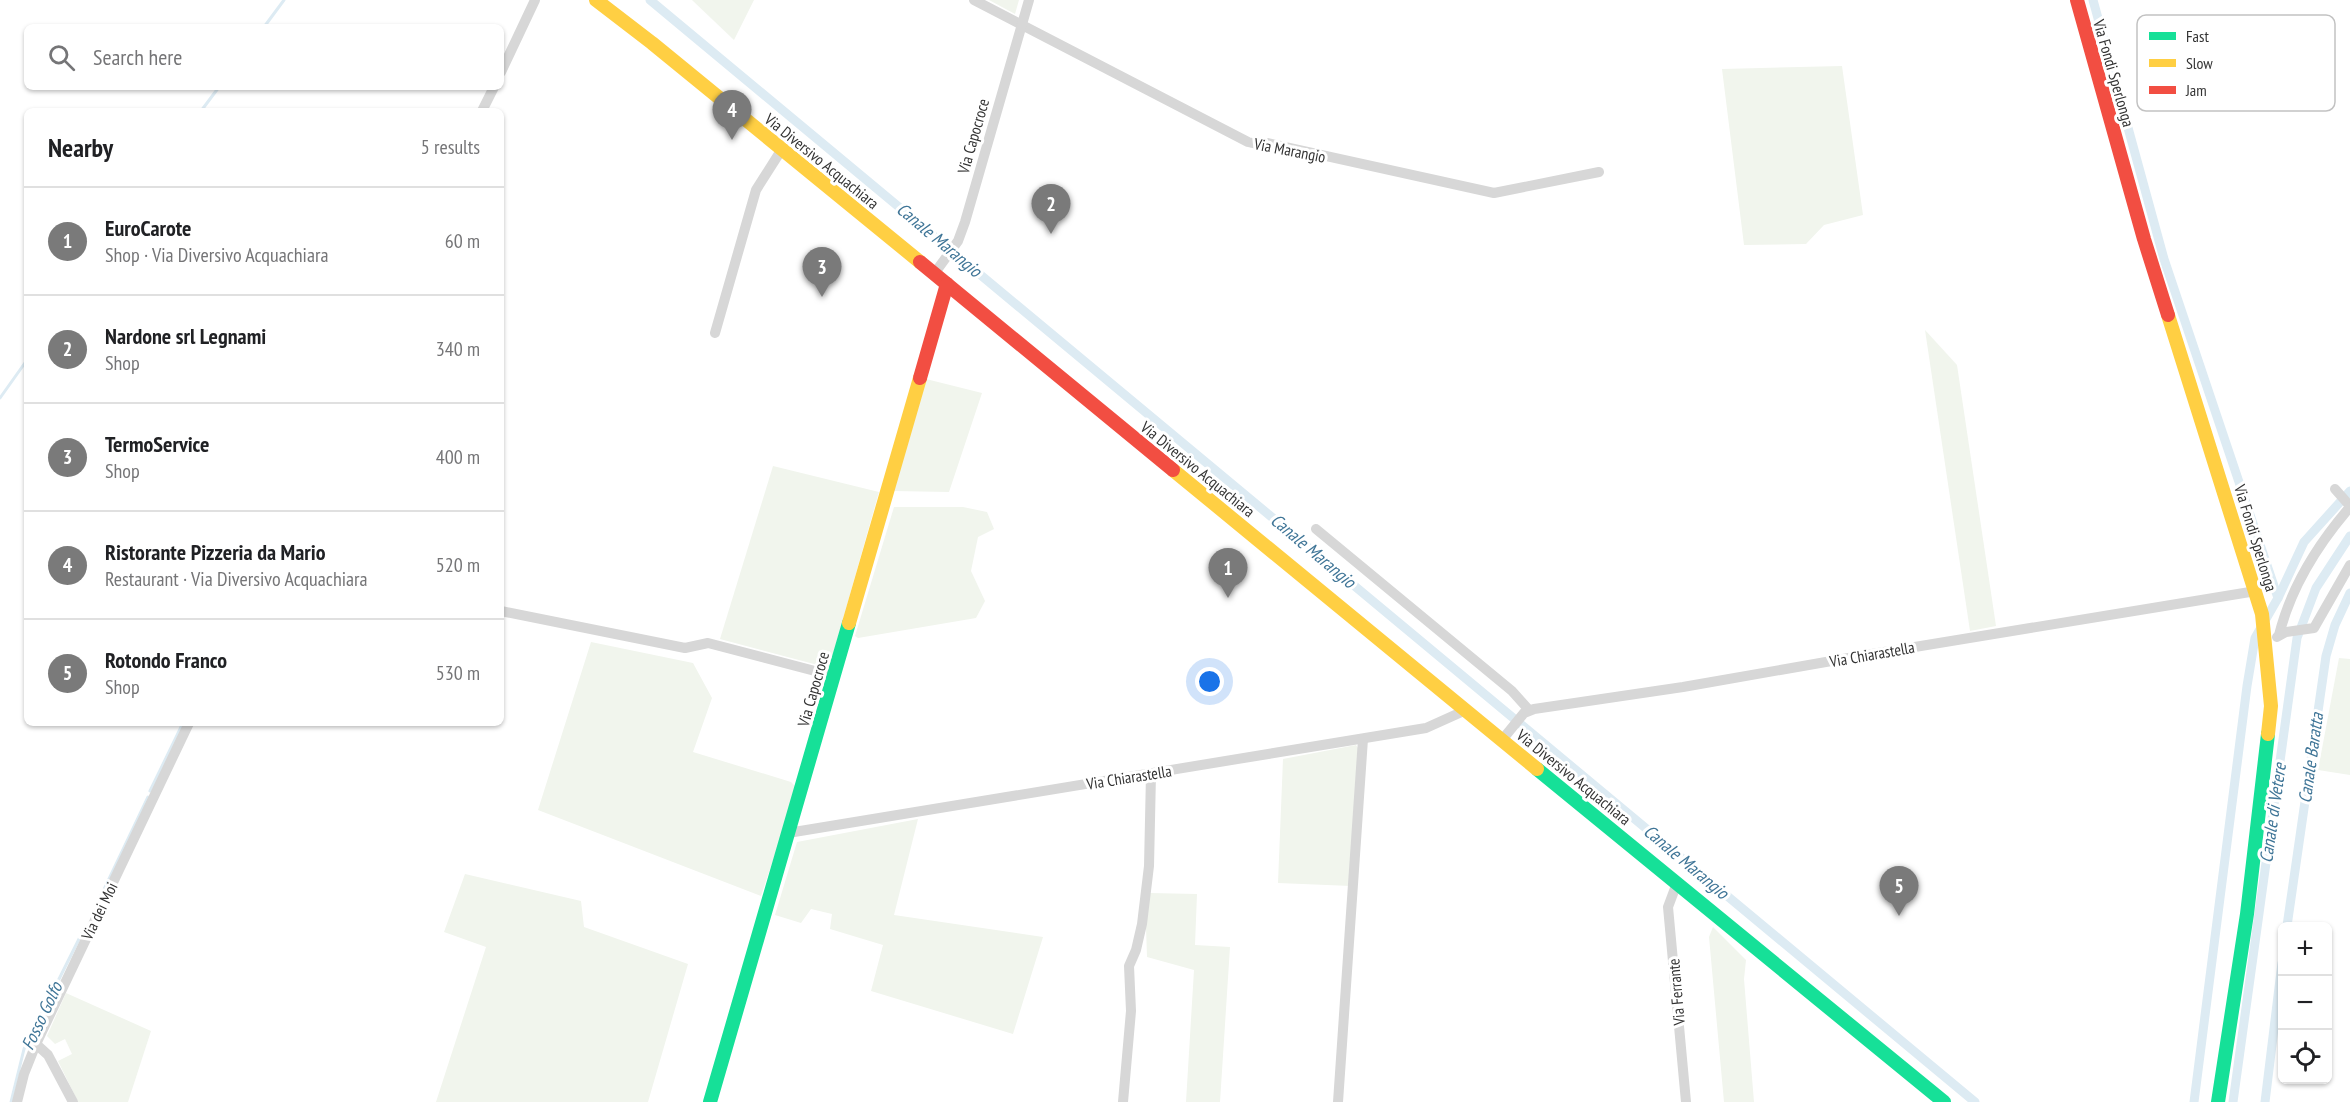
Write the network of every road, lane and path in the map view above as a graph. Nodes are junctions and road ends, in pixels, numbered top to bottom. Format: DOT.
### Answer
graph roads {
  1 [pos="536,0"];
  2 [pos="596,0"];
  3 [pos="974,0"];
  4 [pos="1029,0"];
  5 [pos="2077,0"];
  6 [pos="1022,25"];
  7 [pos="504,66"];
  8 [pos="492,90"];
  9 [pos="484,108"];
  10 [pos="782,149"];
  11 [pos="1599,172"];
  12 [pos="936,269"];
  13 [pos="947,284"];
  14 [pos="715,333"];
  15 [pos="2338,491"];
  16 [pos="2349,506"];
  17 [pos="1316,530"];
  18 [pos="2350,565"];
  19 [pos="2256,591"];
  20 [pos="504,612"];
  21 [pos="2283,634"];
  22 [pos="2265,638"];
  23 [pos="834,676"];
  24 [pos="1466,710"];
  25 [pos="1527,711"];
  26 [pos="188,726"];
  27 [pos="1506,735"];
  28 [pos="1363,739"];
  29 [pos="1151,774"];
  30 [pos="788,833"];
  31 [pos="1677,883"];
  32 [pos="36,1044"];
  33 [pos="17,1102"];
  34 [pos="73,1102"];
  35 [pos="710,1102"];
  36 [pos="1123,1102"];
  37 [pos="1338,1102"];
  38 [pos="1686,1102"];
  39 [pos="1944,1102"];
  40 [pos="2218,1102"];
  1 -- 7 [label="street"];
  2 -- 10 [label="street, Via Diversivo Acquachiara"];
  3 -- 6 [label="street, Via Marangio"];
  4 -- 6 [label="street, Via Capocroce"];
  5 -- 19 [label="street, Via Fondi Sperlonga"];
  6 -- 11 [label="street, Via Marangio"];
  6 -- 12 [label="street, Via Capocroce"];
  8 -- 9 [label="street"];
  10 -- 12 [label="street, Via Diversivo Acquachiara"];
  10 -- 14 [label="street"];
  12 -- 13 [label="street, Via Diversivo Acquachiara"];
  13 -- 23 [label="street, Via Capocroce"];
  13 -- 24 [label="street, Via Diversivo Acquachiara"];
  15 -- 16 [label="street"];
  16 -- 21 [label="street"];
  17 -- 25 [label="street"];
  18 -- 21 [label="street"];
  19 -- 22 [label="street, Via Fondi Sperlonga"];
  19 -- 25 [label="street, Via Chiarastella"];
  20 -- 23 [label="street"];
  21 -- 22 [label="street"];
  22 -- 40 [label="street, Via Fondi Sperlonga"];
  23 -- 30 [label="street, Via Capocroce"];
  24 -- 27 [label="street, Via Diversivo Acquachiara"];
  24 -- 28 [label="street, Via Chiarastella"];
  25 -- 27 [label="street"];
  26 -- 32 [label="street, Via dei Moi"];
  27 -- 31 [label="street, Via Diversivo Acquachiara"];
  28 -- 29 [label="street, Via Chiarastella"];
  28 -- 37 [label="street"];
  29 -- 30 [label="street, Via Chiarastella"];
  29 -- 36 [label="street"];
  30 -- 35 [label="street, Via Capocroce"];
  31 -- 38 [label="street, Via Ferrante"];
  31 -- 39 [label="street, Via Diversivo Acquachiara"];
  32 -- 33 [label="street, Via dei Moi"];
  32 -- 34 [label="street"];
}
